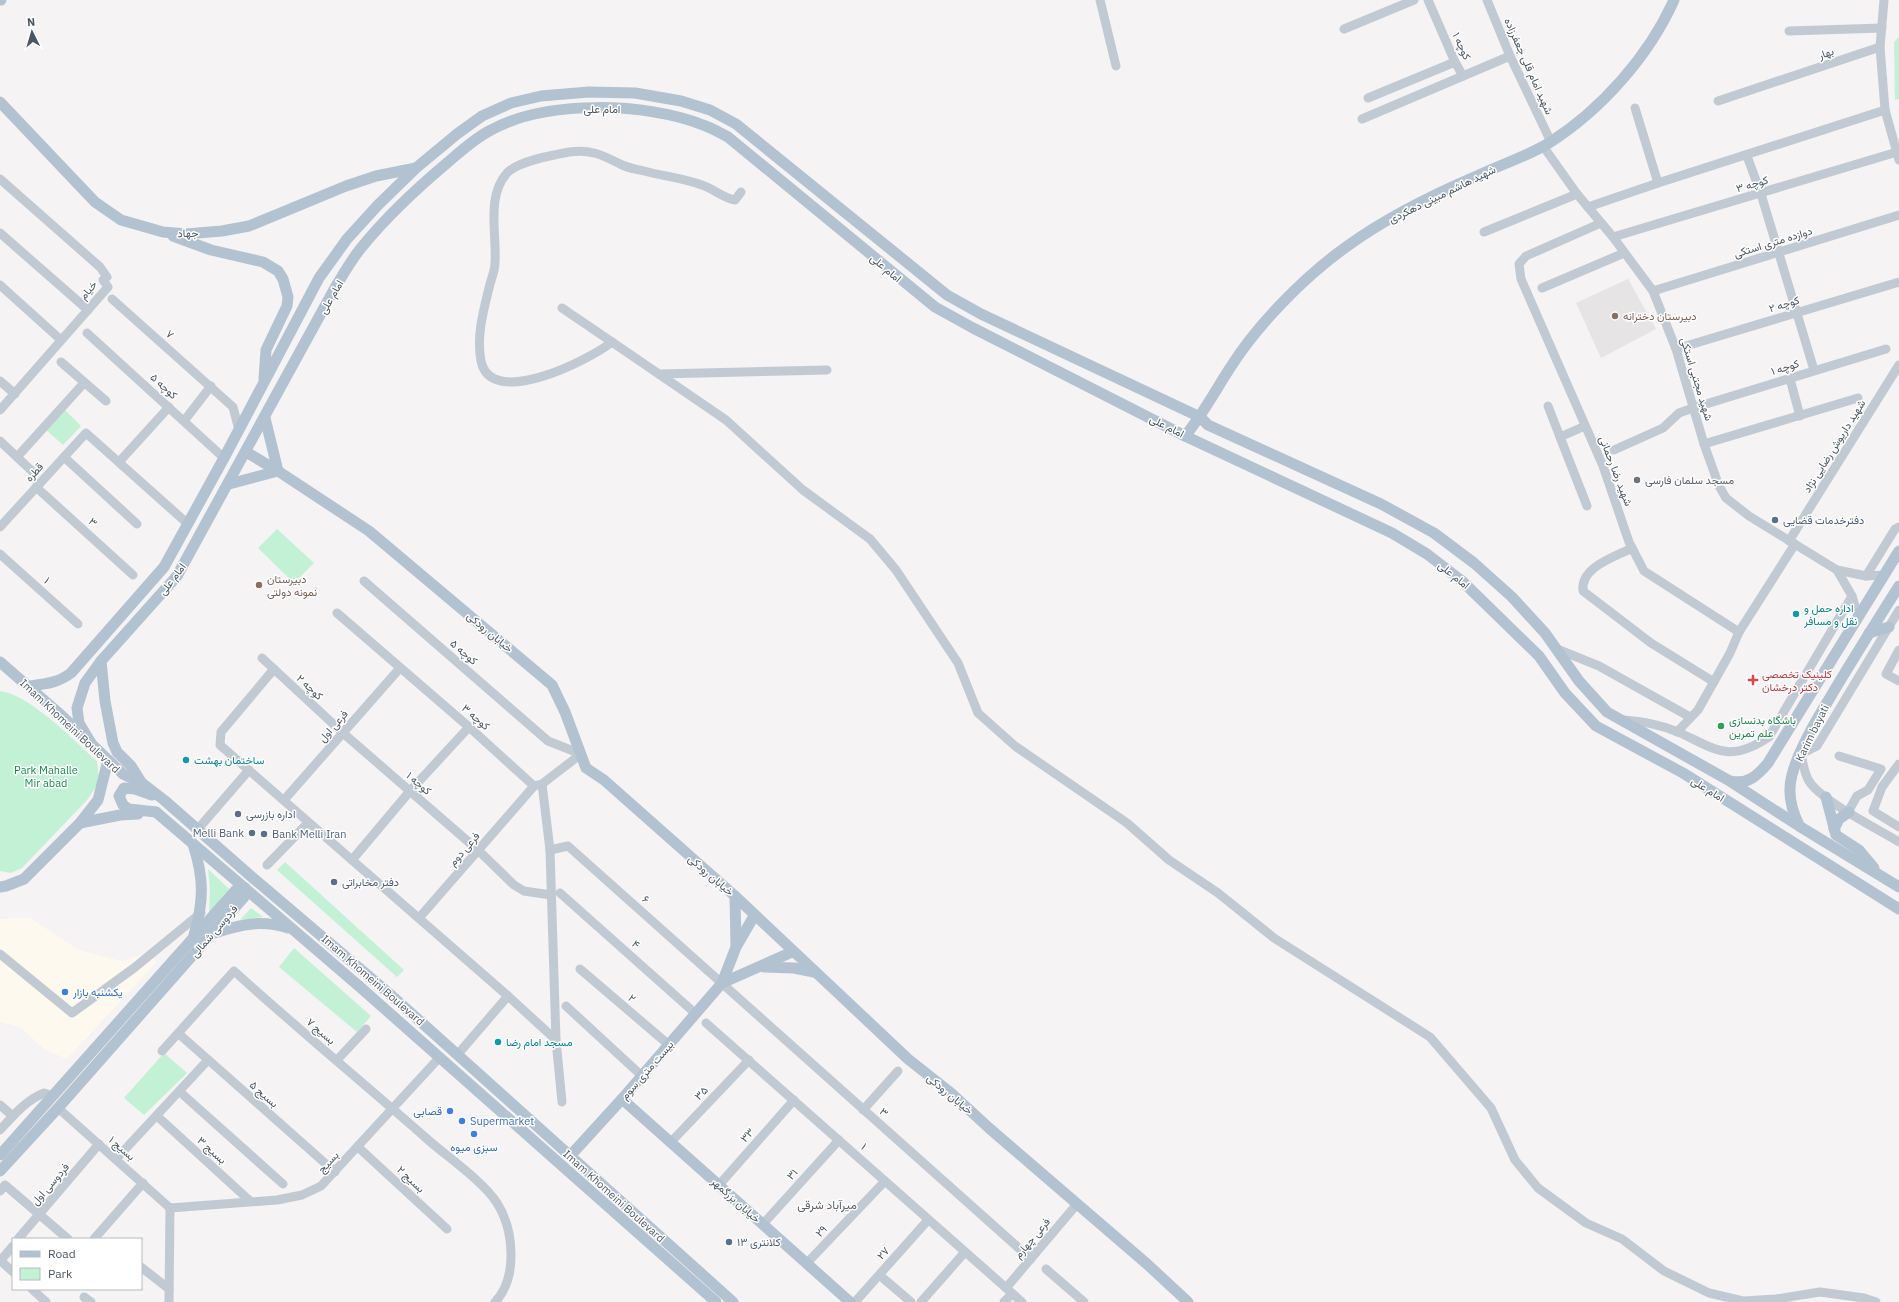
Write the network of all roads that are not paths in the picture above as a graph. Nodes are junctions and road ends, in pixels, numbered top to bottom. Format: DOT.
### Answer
graph roads {
  1 [pos="1100,0"];
  2 [pos="1414,0"];
  3 [pos="1428,0"];
  4 [pos="1674,0"];
  5 [pos="1884,0"];
  6 [pos="1490,1"];
  7 [pos="1882,28"];
  8 [pos="1344,30"];
  9 [pos="1789,31"];
  10 [pos="1880,47"];
  11 [pos="1510,56"];
  12 [pos="1455,62"];
  13 [pos="1116,66"];
  14 [pos="1463,76"];
  15 [pos="1368,98"];
  16 [pos="1718,101"];
  17 [pos="0,102"];
  18 [pos="1635,108"];
  19 [pos="1885,110"];
  20 [pos="1362,119"];
  21 [pos="1547,144"];
  22 [pos="1747,156"];
  23 [pos="1898,156"];
  24 [pos="416,168"];
  25 [pos="0,179"];
  26 [pos="1658,183"];
  27 [pos="741,192"];
  28 [pos="1577,194"];
  29 [pos="1761,194"];
  30 [pos="1588,207"];
  31 [pos="1899,215"];
  32 [pos="1601,223"];
  33 [pos="163,232"];
  34 [pos="1484,232"];
  35 [pos="0,233"];
  36 [pos="1613,237"];
  37 [pos="1624,253"];
  38 [pos="1779,253"];
  39 [pos="1899,282"];
  40 [pos="0,285"];
  41 [pos="1542,288"];
  42 [pos="1653,291"];
  43 [pos="947,295"];
  44 [pos="112,299"];
  45 [pos="562,308"];
  46 [pos="938,308"];
  47 [pos="88,310"];
  48 [pos="1797,313"];
  49 [pos="87,333"];
  50 [pos="61,340"];
  51 [pos="612,342"];
  52 [pos="1676,349"];
  53 [pos="1886,350"];
  54 [pos="61,362"];
  55 [pos="1899,365"];
  56 [pos="827,370"];
  57 [pos="1814,370"];
  58 [pos="659,374"];
  59 [pos="1790,379"];
  60 [pos="0,381"];
  61 [pos="84,383"];
  62 [pos="263,384"];
  63 [pos="211,386"];
  64 [pos="14,394"];
  65 [pos="1858,398"];
  66 [pos="106,401"];
  67 [pos="1548,406"];
  68 [pos="169,407"];
  69 [pos="1692,408"];
  70 [pos="0,410"];
  71 [pos="1800,416"];
  72 [pos="1200,417"];
  73 [pos="265,418"];
  74 [pos="184,421"];
  75 [pos="1585,426"];
  76 [pos="239,430"];
  77 [pos="1186,436"];
  78 [pos="1560,437"];
  79 [pos="0,441"];
  80 [pos="1704,444"];
  81 [pos="1614,450"];
  82 [pos="246,452"];
  83 [pos="17,457"];
  84 [pos="64,457"];
  85 [pos="224,458"];
  86 [pos="118,462"];
  87 [pos="278,471"];
  88 [pos="34,474"];
  89 [pos="229,484"];
  90 [pos="36,488"];
  91 [pos="1587,506"];
  92 [pos="137,524"];
  93 [pos="188,524"];
  94 [pos="0,527"];
  95 [pos="1898,527"];
  96 [pos="1792,542"];
  97 [pos="1632,548"];
  98 [pos="1899,551"];
  99 [pos="0,554"];
  100 [pos="1837,570"];
  101 [pos="133,575"];
  102 [pos="1884,575"];
  103 [pos="1866,576"];
  104 [pos="364,581"];
  105 [pos="1899,586"];
  106 [pos="1852,596"];
  107 [pos="1899,611"];
  108 [pos="337,613"];
  109 [pos="1858,616"];
  110 [pos="78,624"];
  111 [pos="1888,627"];
  112 [pos="1739,632"];
  113 [pos="1869,633"];
  114 [pos="1557,649"];
  115 [pos="1899,650"];
  116 [pos="262,658"];
  117 [pos="101,661"];
  118 [pos="2,665"];
  119 [pos="400,668"];
  120 [pos="274,669"];
  121 [pos="71,673"];
  122 [pos="1819,680"];
  123 [pos="1899,681"];
  124 [pos="85,682"];
  125 [pos="1714,682"];
  126 [pos="29,686"];
  127 [pos="1834,690"];
  128 [pos="1607,712"];
  129 [pos="1690,717"];
  130 [pos="1623,720"];
  131 [pos="1596,726"];
  132 [pos="469,727"];
  133 [pos="1677,732"];
  134 [pos="343,733"];
  135 [pos="91,743"];
  136 [pos="581,754"];
  137 [pos="1801,754"];
  138 [pos="1839,756"];
  139 [pos="108,760"];
  140 [pos="1899,764"];
  141 [pos="249,770"];
  142 [pos="1728,780"];
  143 [pos="142,782"];
  144 [pos="538,785"];
  145 [pos="410,791"];
  146 [pos="1826,797"];
  147 [pos="164,800"];
  148 [pos="284,800"];
  149 [pos="156,812"];
  150 [pos="1849,812"];
  151 [pos="80,823"];
  152 [pos="308,823"];
  153 [pos="1799,826"];
  154 [pos="1899,827"];
  155 [pos="198,829"];
  156 [pos="1835,832"];
  157 [pos="1899,842"];
  158 [pos="192,844"];
  159 [pos="218,848"];
  160 [pos="550,850"];
  161 [pos="479,851"];
  162 [pos="207,857"];
  163 [pos="352,860"];
  164 [pos="267,865"];
  165 [pos="1881,876"];
  166 [pos="253,878"];
  167 [pos="0,887"];
  168 [pos="1899,887"];
  169 [pos="245,888"];
  170 [pos="555,894"];
  171 [pos="735,896"];
  172 [pos="1899,909"];
  173 [pos="201,912"];
  174 [pos="754,916"];
  175 [pos="419,918"];
  176 [pos="291,928"];
  177 [pos="211,934"];
  178 [pos="192,940"];
  179 [pos="736,947"];
  180 [pos="792,952"];
  181 [pos="0,954"];
  182 [pos="759,967"];
  183 [pos="580,970"];
  184 [pos="815,973"];
  185 [pos="722,983"];
  186 [pos="508,996"];
  187 [pos="566,1006"];
  188 [pos="696,1014"];
  189 [pos="706,1023"];
  190 [pos="366,1029"];
  191 [pos="179,1034"];
  192 [pos="556,1040"];
  193 [pos="669,1045"];
  194 [pos="162,1051"];
  195 [pos="458,1054"];
  196 [pos="439,1058"];
  197 [pos="208,1060"];
  198 [pos="337,1060"];
  199 [pos="749,1060"];
  200 [pos="898,1072"];
  201 [pos="642,1076"];
  202 [pos="180,1092"];
  203 [pos="52,1096"];
  204 [pos="622,1099"];
  205 [pos="794,1100"];
  206 [pos="562,1102"];
  207 [pos="0,1105"];
  208 [pos="58,1108"];
  209 [pos="393,1108"];
  210 [pos="864,1110"];
  211 [pos="13,1116"];
  212 [pos="157,1116"];
  213 [pos="0,1130"];
  214 [pos="839,1140"];
  215 [pos="671,1142"];
  216 [pos="99,1144"];
  217 [pos="358,1147"];
  218 [pos="0,1155"];
  219 [pos="570,1156"];
  220 [pos="116,1158"];
  221 [pos="0,1171"];
  222 [pos="334,1172"];
  223 [pos="885,1181"];
  224 [pos="143,1183"];
  225 [pos="283,1184"];
  226 [pos="719,1185"];
  227 [pos="0,1191"];
  228 [pos="250,1201"];
  229 [pos="1077,1204"];
  230 [pos="170,1208"];
  231 [pos="39,1214"];
  232 [pos="928,1220"];
  233 [pos="763,1224"];
  234 [pos="447,1228"];
  235 [pos="19,1238"];
  236 [pos="67,1238"];
  237 [pos="95,1238"];
  238 [pos="12,1247"];
  239 [pos="965,1252"];
  240 [pos="1031,1259"];
  241 [pos="0,1261"];
  242 [pos="807,1263"];
  243 [pos="142,1268"];
  244 [pos="1046,1269"];
  245 [pos="12,1271"];
  246 [pos="884,1279"];
  247 [pos="169,1289"];
  248 [pos="33,1290"];
  249 [pos="1009,1291"];
  250 [pos="1185,1300"];
  251 [pos="848,1301"];
  252 [pos="46,1302"];
  253 [pos="169,1302"];
  254 [pos="495,1302"];
  255 [pos="716,1302"];
  256 [pos="733,1302"];
  257 [pos="911,1302"];
  258 [pos="921,1302"];
  259 [pos="1004,1302"];
  260 [pos="1022,1302"];
  261 [pos="1084,1302"];
  262 [pos="1745,1302"];
  263 [pos="1876,1302"];
  1 -- 13 [label="street"];
  2 -- 8 [label="street"];
  3 -- 12 [label="street, کوچه ۱"];
  4 -- 21 [label="main road, شهید هاشم مبینی دهکردی"];
  5 -- 7 [label="street"];
  6 -- 11 [label="street, شهید امام قلی جعفرزاده"];
  7 -- 9 [label="street"];
  7 -- 10 [label="street"];
  10 -- 16 [label="street, بهار"];
  10 -- 19 [label="street"];
  11 -- 14 [label="street, کوچه ۱"];
  11 -- 21 [label="street, شهید امام قلی جعفرزاده"];
  12 -- 14 [label="street, کوچه ۱"];
  12 -- 15 [label="street"];
  14 -- 20 [label="street"];
  17 -- 33 [label="main road, جهاد"];
  18 -- 26 [label="street"];
  19 -- 22 [label="street"];
  19 -- 23 [label="street"];
  21 -- 28 [label="street, شهید مجتبی استکی"];
  21 -- 72 [label="main road, شهید هاشم مبینی دهکردی"];
  22 -- 26 [label="street"];
  22 -- 29 [label="street"];
  23 -- 29 [label="street, کوچه ۳"];
  24 -- 33 [label="main road, جهاد"];
  24 -- 43 [label="main road, امام علی"];
  24 -- 62 [label="main road, امام علی"];
  25 -- 47 [label="street, خیام"];
  26 -- 30 [label="street"];
  27 -- 51 [label="street"];
  28 -- 30 [label="street, شهید مجتبی استکی"];
  28 -- 34 [label="street"];
  29 -- 36 [label="street, کوچه ۳"];
  29 -- 38 [label="street"];
  30 -- 32 [label="street, شهید مجتبی استکی"];
  31 -- 38 [label="street, دوازده متری استکی"];
  32 -- 36 [label="street, شهید مجتبی استکی"];
  32 -- 75 [label="street, شهید رضا رحمانی"];
  33 -- 62 [label="main road"];
  35 -- 47 [label="street"];
  36 -- 37 [label="street, شهید مجتبی استکی"];
  37 -- 41 [label="street"];
  37 -- 42 [label="street, شهید مجتبی استکی"];
  38 -- 42 [label="street, دوازده متری استکی"];
  38 -- 48 [label="street"];
  39 -- 48 [label="street, کوچه ۲"];
  40 -- 50 [label="street"];
  42 -- 52 [label="street, شهید مجتبی استکی"];
  43 -- 46 [label="main road"];
  43 -- 72 [label="main road, امام علی"];
  44 -- 63 [label="street, ۷"];
  45 -- 51 [label="street"];
  46 -- 73 [label="main road, امام علی"];
  46 -- 77 [label="main road, امام علی"];
  47 -- 50 [label="street, خیام"];
  48 -- 52 [label="street, کوچه ۲"];
  48 -- 57 [label="street"];
  49 -- 68 [label="street, کوچه ۵"];
  50 -- 64 [label="street, خیام"];
  51 -- 58 [label="street"];
  52 -- 69 [label="street, شهید مجتبی استکی"];
  53 -- 57 [label="street, کوچه ۱"];
  54 -- 61 [label="street"];
  55 -- 96 [label="street, شهید داریوش رضایی نژاد"];
  56 -- 58 [label="street"];
  57 -- 59 [label="street, کوچه ۱"];
  58 -- 262 [label="street"];
  59 -- 69 [label="street, کوچه ۱"];
  59 -- 71 [label="street"];
  60 -- 64 [label="street"];
  61 -- 66 [label="street"];
  61 -- 83 [label="street"];
  62 -- 76 [label="main road, امام علی"];
  63 -- 74 [label="street"];
  63 -- 76 [label="street, ۷"];
  64 -- 70 [label="street, خیام"];
  65 -- 71 [label="street"];
  67 -- 78 [label="street"];
  68 -- 74 [label="street, کوچه ۵"];
  68 -- 86 [label="street"];
  69 -- 80 [label="street, شهید مجتبی استکی"];
  69 -- 81 [label="street, کوچه ۱"];
  71 -- 80 [label="street"];
  72 -- 77 [label="main road, شهید هاشم مبینی دهکردی"];
  72 -- 114 [label="main road, امام علی"];
  73 -- 82 [label="main road, امام علی"];
  73 -- 87 [label="main road"];
  74 -- 85 [label="street, کوچه ۵"];
  75 -- 78 [label="street"];
  75 -- 97 [label="street, شهید رضا رحمانی"];
  76 -- 85 [label="main road, امام علی"];
  77 -- 131 [label="main road, امام علی"];
  78 -- 91 [label="street"];
  79 -- 83 [label="street"];
  80 -- 96 [label="street, شهید مجتبی استکی"];
  82 -- 87 [label="main road, خیابان رودکی"];
  82 -- 89 [label="main road, امام علی"];
  83 -- 88 [label="street"];
  84 -- 86 [label="street, قطره"];
  84 -- 90 [label="street, قطره"];
  84 -- 92 [label="street"];
  85 -- 93 [label="main road, امام علی"];
  86 -- 93 [label="street"];
  87 -- 89 [label="main road"];
  87 -- 136 [label="main road, خیابان رودکی"];
  89 -- 117 [label="main road, امام علی"];
  90 -- 94 [label="street, قطره"];
  90 -- 101 [label="street, ۳"];
  93 -- 121 [label="main road, امام علی"];
  95 -- 103 [label="street"];
  96 -- 100 [label="street, شهید مجتبی استکی"];
  96 -- 112 [label="street"];
  97 -- 112 [label="street, شهید رضا رحمانی"];
  97 -- 125 [label="street"];
  98 -- 102 [label="main road, Karim bayati"];
  99 -- 110 [label="street, ۱"];
  100 -- 103 [label="street"];
  100 -- 106 [label="street"];
  102 -- 103 [label="street"];
  102 -- 109 [label="main road, Karim bayati"];
  104 -- 136 [label="street, کوچه ۵"];
  105 -- 113 [label="main road, Karim bayati"];
  106 -- 109 [label="street"];
  106 -- 133 [label="street"];
  107 -- 111 [label="street"];
  108 -- 119 [label="street, کوچه ۳"];
  109 -- 122 [label="main road, Karim bayati"];
  111 -- 113 [label="main road"];
  111 -- 137 [label="street"];
  112 -- 125 [label="street"];
  113 -- 127 [label="main road, Karim bayati"];
  114 -- 128 [label="main road, امام علی"];
  114 -- 129 [label="street"];
  115 -- 123 [label="street"];
  116 -- 120 [label="street, کوچه ۲"];
  117 -- 124 [label="main road, امام علی"];
  117 -- 143 [label="main road"];
  118 -- 126 [label="main road, Imam Khomeini Boulevard"];
  119 -- 132 [label="street, کوچه ۳"];
  119 -- 134 [label="street, فرعی اول"];
  120 -- 134 [label="street, کوچه ۲"];
  120 -- 141 [label="street"];
  121 -- 124 [label="main road"];
  121 -- 126 [label="main road, امام علی"];
  122 -- 127 [label="main road"];
  122 -- 142 [label="main road, Karim bayati"];
  124 -- 135 [label="main road, امام علی"];
  125 -- 129 [label="street"];
  126 -- 135 [label="main road, Imam Khomeini Boulevard"];
  127 -- 137 [label="main road, Karim bayati"];
  128 -- 130 [label="main road, امام علی"];
  128 -- 131 [label="main road"];
  129 -- 133 [label="street"];
  130 -- 133 [label="street"];
  130 -- 142 [label="main road, امام علی"];
  131 -- 172 [label="main road, امام علی"];
  132 -- 144 [label="street, کوچه ۳"];
  132 -- 145 [label="street"];
  134 -- 145 [label="street, کوچه ۱"];
  134 -- 148 [label="street, فرعی اول"];
  135 -- 139 [label="main road, Imam Khomeini Boulevard"];
  136 -- 144 [label="street, فرعی دوم"];
  136 -- 171 [label="main road, خیابان رودکی"];
  137 -- 146 [label="street"];
  137 -- 153 [label="main road, Karim bayati"];
  138 -- 150 [label="street"];
  139 -- 143 [label="main road, Imam Khomeini Boulevard"];
  139 -- 151 [label="main road"];
  140 -- 154 [label="street"];
  141 -- 148 [label="street"];
  141 -- 155 [label="street"];
  142 -- 153 [label="main road, امام علی"];
  143 -- 147 [label="main road, Imam Khomeini Boulevard"];
  144 -- 160 [label="street"];
  144 -- 161 [label="street, فرعی دوم"];
  145 -- 161 [label="street, کوچه ۱"];
  145 -- 163 [label="street"];
  146 -- 150 [label="street"];
  146 -- 156 [label="main road"];
  147 -- 149 [label="main road"];
  147 -- 155 [label="main road, Imam Khomeini Boulevard"];
  148 -- 152 [label="street"];
  149 -- 151 [label="main road"];
  149 -- 158 [label="main road, Imam Khomeini Boulevard"];
  150 -- 156 [label="main road"];
  150 -- 157 [label="street"];
  151 -- 167 [label="main road"];
  152 -- 163 [label="street"];
  152 -- 164 [label="street"];
  153 -- 165 [label="main road, امام علی"];
  155 -- 159 [label="main road, Imam Khomeini Boulevard"];
  156 -- 165 [label="main road"];
  158 -- 162 [label="main road, Imam Khomeini Boulevard"];
  158 -- 173 [label="main road"];
  159 -- 162 [label="main road"];
  159 -- 166 [label="main road, Imam Khomeini Boulevard"];
  160 -- 170 [label="street"];
  160 -- 185 [label="street, ۶"];
  161 -- 170 [label="street"];
  161 -- 175 [label="street, فرعی دوم"];
  162 -- 169 [label="main road, Imam Khomeini Boulevard"];
  163 -- 175 [label="street"];
  165 -- 168 [label="main road, امام علی"];
  166 -- 169 [label="main road"];
  166 -- 195 [label="main road, Imam Khomeini Boulevard"];
  169 -- 176 [label="main road, Imam Khomeini Boulevard"];
  169 -- 177 [label="main road, فردوسی شمالی"];
  169 -- 178 [label="main road, فردوسی شمالی"];
  170 -- 188 [label="street, ۴"];
  170 -- 192 [label="street"];
  171 -- 174 [label="main road, خیابان رودکی"];
  171 -- 179 [label="main road"];
  173 -- 178 [label="main road"];
  173 -- 181 [label="street"];
  174 -- 179 [label="main road, بیست متری سوم"];
  174 -- 180 [label="main road, خیابان رودکی"];
  175 -- 186 [label="street"];
  176 -- 177 [label="main road"];
  176 -- 196 [label="main road, Imam Khomeini Boulevard"];
  177 -- 208 [label="main road, فردوسی شمالی"];
  178 -- 203 [label="main road, فردوسی شمالی"];
  179 -- 185 [label="main road, بیست متری سوم"];
  180 -- 182 [label="main road, بیست متری سوم"];
  180 -- 184 [label="main road, خیابان رودکی"];
  182 -- 184 [label="main road"];
  182 -- 185 [label="main road, بیست متری سوم"];
  183 -- 193 [label="street, ۲"];
  184 -- 229 [label="main road, خیابان رودکی"];
  185 -- 188 [label="main road, بیست متری سوم"];
  185 -- 210 [label="street, ۳"];
  186 -- 192 [label="street"];
  186 -- 195 [label="street"];
  187 -- 201 [label="street"];
  188 -- 193 [label="main road, بیست متری سوم"];
  189 -- 199 [label="street, ۱"];
  190 -- 198 [label="street"];
  191 -- 194 [label="street"];
  191 -- 197 [label="street, بسیج ۵"];
  191 -- 198 [label="street, بسیج ۷"];
  192 -- 206 [label="street"];
  193 -- 201 [label="main road, بیست متری سوم"];
  195 -- 219 [label="main road, Imam Khomeini Boulevard"];
  196 -- 209 [label="street, بسیج"];
  196 -- 255 [label="main road, Imam Khomeini Boulevard"];
  197 -- 202 [label="street"];
  197 -- 222 [label="street, بسیج ۵"];
  198 -- 209 [label="street, بسیج ۷"];
  199 -- 205 [label="street, ۱"];
  199 -- 215 [label="street, ۳۵"];
  200 -- 210 [label="street"];
  201 -- 204 [label="main road, بیست متری سوم"];
  202 -- 212 [label="street"];
  202 -- 225 [label="street"];
  203 -- 211 [label="street"];
  203 -- 218 [label="main road, فردوسی شمالی"];
  204 -- 215 [label="main road, خیابان بزرگمهر"];
  204 -- 219 [label="main road, بیست متری سوم"];
  205 -- 214 [label="street, ۱"];
  205 -- 226 [label="street, ۳۳"];
  207 -- 211 [label="street"];
  208 -- 216 [label="street, بسیج ۱"];
  208 -- 221 [label="main road, فردوسی شمالی"];
  209 -- 217 [label="street, بسیج"];
  209 -- 254 [label="street, بسیج ۷"];
  210 -- 240 [label="street, ۳"];
  211 -- 213 [label="street"];
  212 -- 220 [label="street"];
  212 -- 228 [label="street, بسیج ۳"];
  214 -- 223 [label="street, ۱"];
  214 -- 233 [label="street, ۳۱"];
  215 -- 226 [label="main road, خیابان بزرگمهر"];
  216 -- 220 [label="street, بسیج ۱"];
  216 -- 231 [label="street, فردوسی اول"];
  217 -- 222 [label="street, بسیج"];
  217 -- 234 [label="street, بسیج ۲"];
  219 -- 256 [label="main road, Imam Khomeini Boulevard"];
  220 -- 224 [label="street, بسیج ۱"];
  222 -- 228 [label="street, بسیج"];
  223 -- 232 [label="street, ۱"];
  223 -- 242 [label="street, ۲۹"];
  224 -- 230 [label="street, بسیج ۱"];
  224 -- 237 [label="street"];
  226 -- 233 [label="main road, خیابان بزرگمهر"];
  227 -- 231 [label="street"];
  228 -- 230 [label="street, بسیج"];
  229 -- 240 [label="street, فرعی چهارم"];
  229 -- 250 [label="main road, خیابان رودکی"];
  230 -- 247 [label="street"];
  231 -- 235 [label="street, فردوسی اول"];
  231 -- 236 [label="street"];
  232 -- 239 [label="street, ۱"];
  232 -- 251 [label="street, ۲۷"];
  233 -- 242 [label="main road, خیابان بزرگمهر"];
  238 -- 241 [label="street"];
  239 -- 249 [label="street, ۱"];
  239 -- 258 [label="street"];
  240 -- 249 [label="street, فرعی چهارم"];
  241 -- 245 [label="street"];
  242 -- 251 [label="main road, خیابان بزرگمهر"];
  243 -- 247 [label="street"];
  244 -- 261 [label="street"];
  246 -- 257 [label="street"];
  247 -- 253 [label="street"];
  248 -- 252 [label="street"];
  249 -- 259 [label="street, فرعی چهارم"];
  249 -- 260 [label="street"];
  262 -- 263 [label="street"];
}
